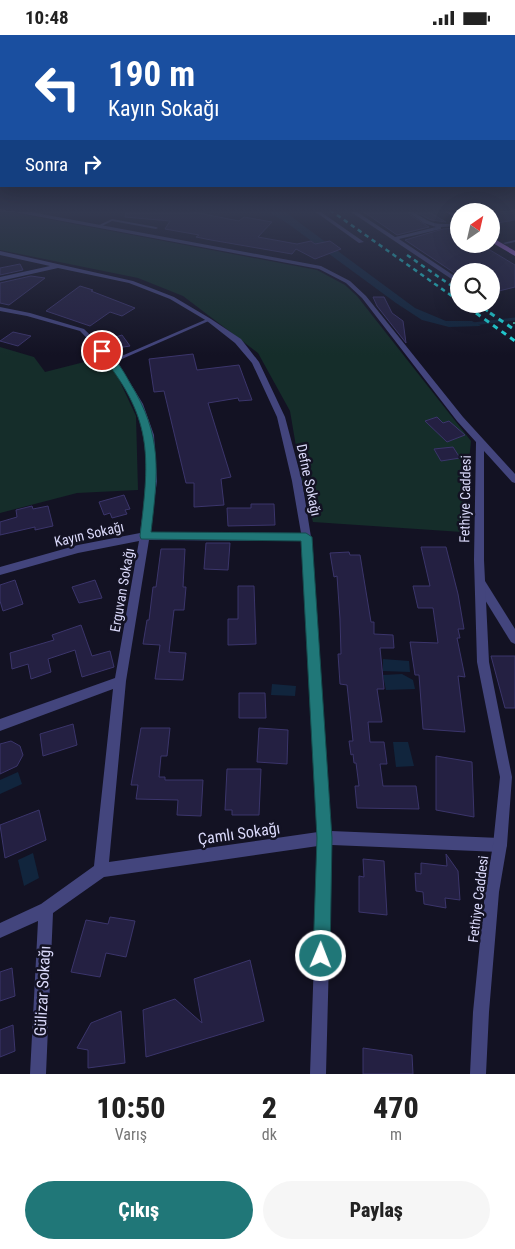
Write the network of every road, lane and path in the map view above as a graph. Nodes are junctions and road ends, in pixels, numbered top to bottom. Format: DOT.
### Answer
graph roads {
  1 [pos="28,258"];
  2 [pos="275,258"];
  3 [pos="423,258"];
  4 [pos="62,265"];
  5 [pos="450,276"];
  6 [pos="0,279"];
  7 [pos="0,309"];
  8 [pos="209,319"];
  9 [pos="113,361"];
  10 [pos="480,441"];
  11 [pos="515,480"];
  12 [pos="145,536"];
  13 [pos="306,537"];
  14 [pos="0,571"];
  15 [pos="481,584"];
  16 [pos="515,639"];
  17 [pos="120,681"];
  18 [pos="0,725"];
  19 [pos="325,838"];
  20 [pos="500,845"];
  21 [pos="101,870"];
  22 [pos="46,909"];
  23 [pos="0,931"];
  24 [pos="38,1074"];
  25 [pos="318,1074"];
  26 [pos="478,1074"];
  1 -- 4 [label="street, Defne Sokağı"];
  2 -- 10 [label="street, Fethiye Caddesi"];
  3 -- 5 [label="street"];
  4 -- 6 [label="street"];
  4 -- 8 [label="street, Defne Sokağı"];
  7 -- 9 [label="street, Erguvan Sokağı"];
  8 -- 9 [label="lane"];
  8 -- 13 [label="street, Defne Sokağı"];
  9 -- 12 [label="street, Erguvan Sokağı"];
  10 -- 11 [label="street"];
  10 -- 15 [label="street, Fethiye Caddesi"];
  12 -- 13 [label="street, Kayın Sokağı"];
  12 -- 14 [label="street, Kayın Sokağı"];
  12 -- 17 [label="street, Erguvan Sokağı"];
  13 -- 19 [label="street, Defne Sokağı"];
  15 -- 16 [label="street"];
  15 -- 20 [label="street, Fethiye Caddesi"];
  17 -- 18 [label="street"];
  17 -- 21 [label="street, Erguvan Sokağı"];
  19 -- 20 [label="street, Çamlı Sokağı"];
  19 -- 21 [label="street, Çamlı Sokağı"];
  19 -- 25 [label="street, Defne Sokağı"];
  20 -- 26 [label="street, Fethiye Caddesi"];
  21 -- 22 [label="street, Çamlı Sokağı"];
  22 -- 23 [label="street, Çamlı Sokağı"];
  22 -- 24 [label="street, Gülizar Sokağı"];
}
